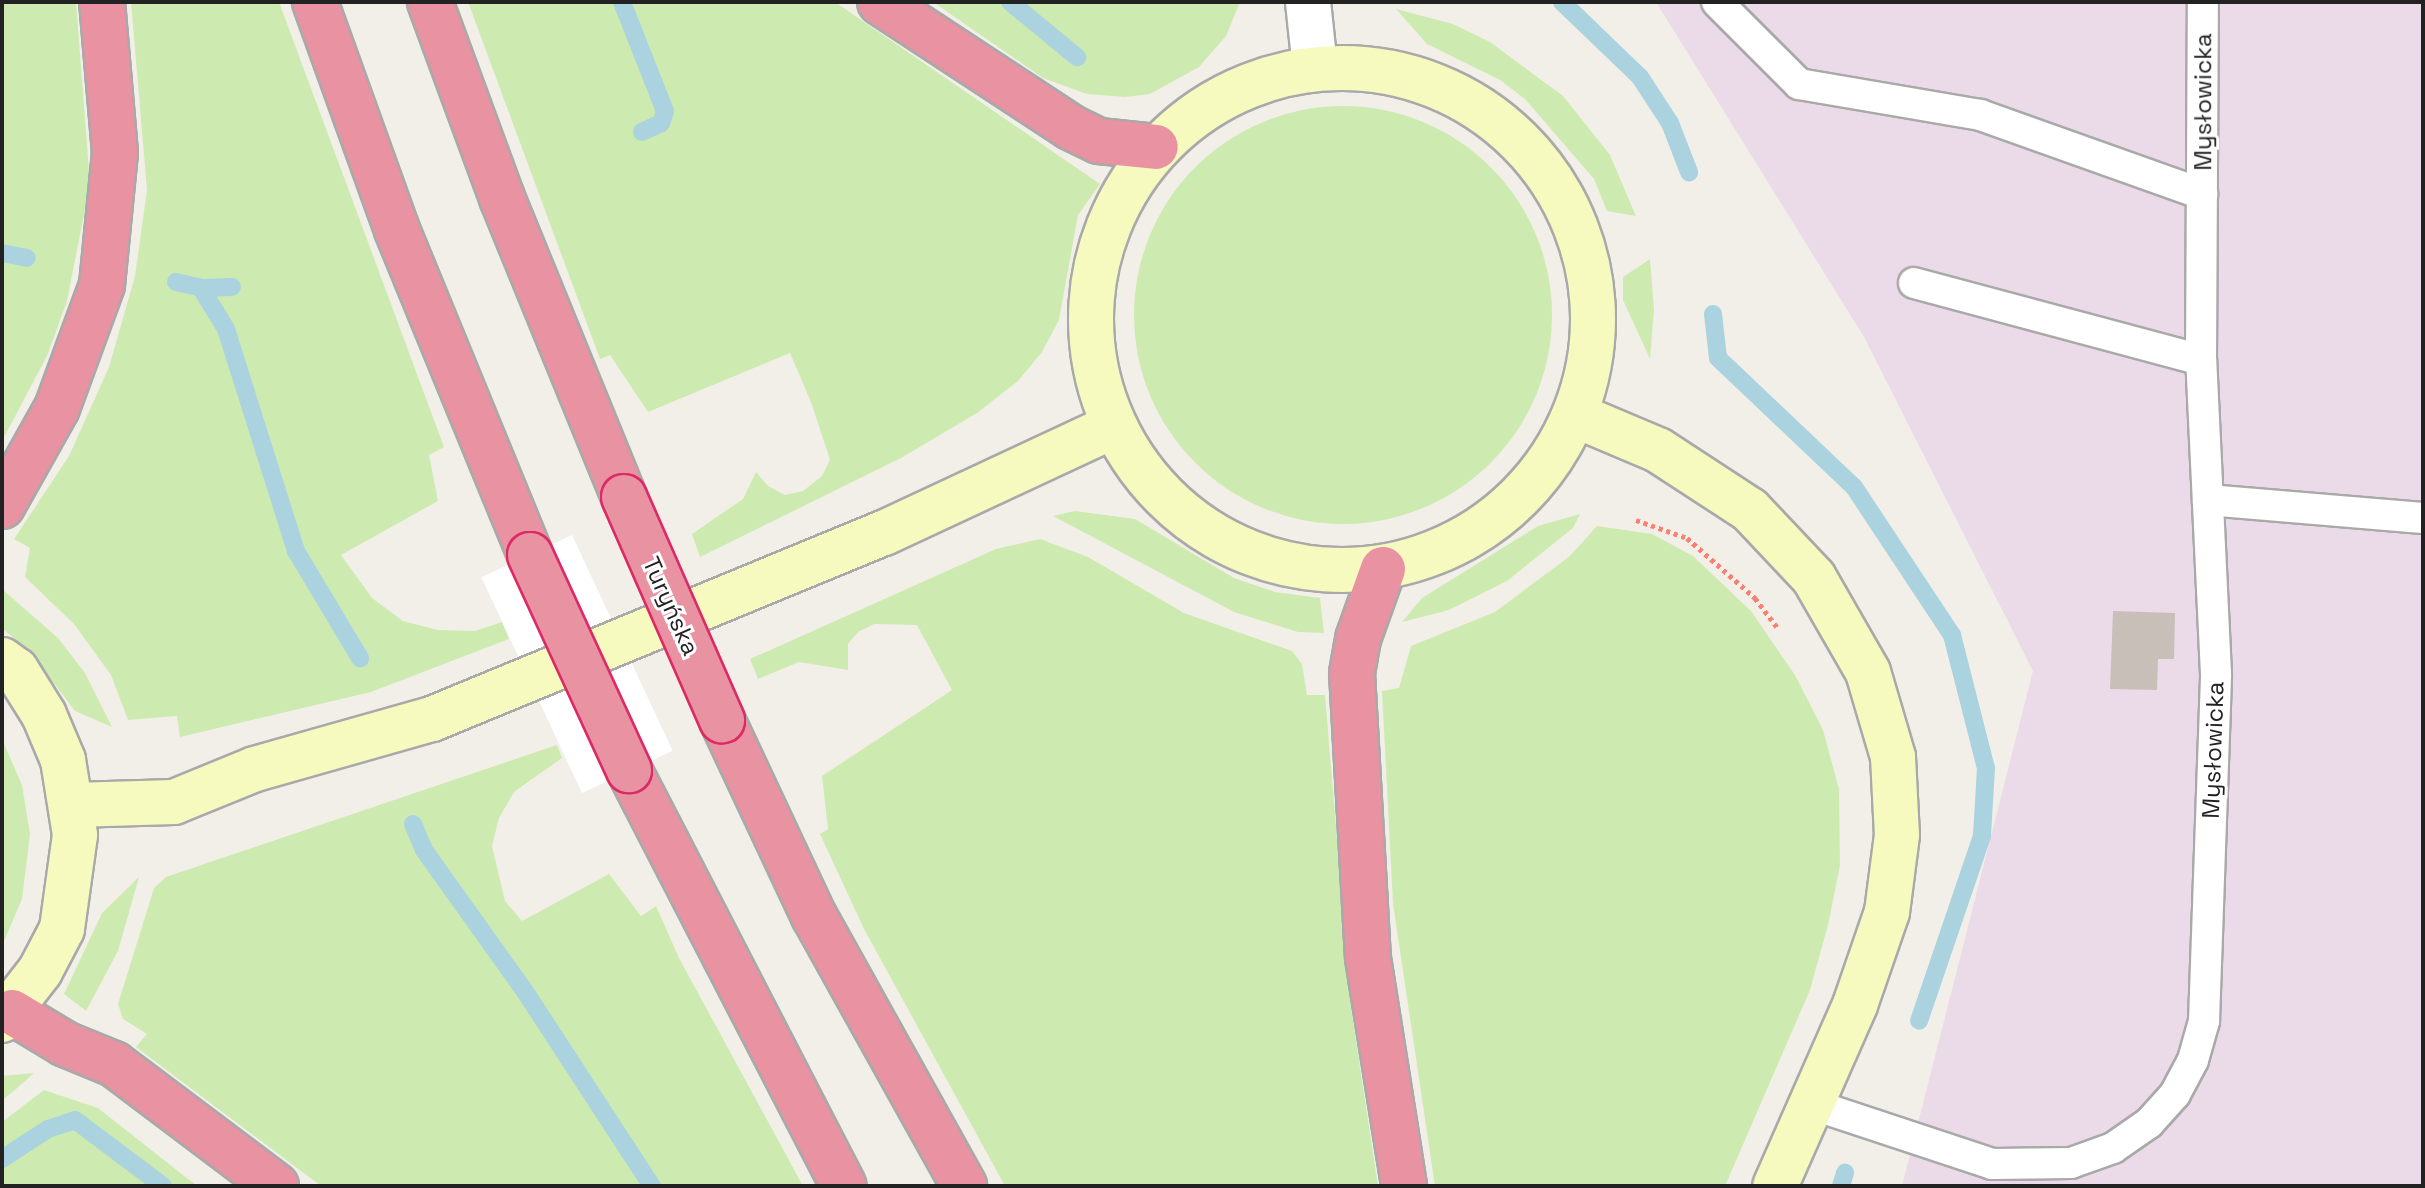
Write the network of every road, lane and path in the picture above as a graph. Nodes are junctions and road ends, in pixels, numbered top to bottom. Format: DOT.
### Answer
graph roads {
  1 [pos="102,2"];
  2 [pos="315,2"];
  3 [pos="430,2"];
  4 [pos="880,2"];
  5 [pos="1308,2"];
  6 [pos="1717,2"];
  7 [pos="2203,2"];
  8 [pos="1315,67"];
  9 [pos="1156,147"];
  10 [pos="2202,194"];
  11 [pos="1914,283"];
  12 [pos="2201,360"];
  13 [pos="1575,415"];
  14 [pos="1113,426"];
  15 [pos="2208,500"];
  16 [pos="2,506"];
  17 [pos="2423,518"];
  18 [pos="1636,520"];
  19 [pos="1383,569"];
  20 [pos="1781,631"];
  21 [pos="2,660"];
  22 [pos="73,805"];
  23 [pos="7,1016"];
  24 [pos="1811,1104"];
  25 [pos="276,1186"];
  26 [pos="844,1186"];
  27 [pos="964,1186"];
  28 [pos="1404,1186"];
  29 [pos="1775,1186"];
  1 -- 16 [label="highway"];
  2 -- 26 [label="highway, bridge"];
  3 -- 27 [label="highway, Turyńska, bridge"];
  4 -- 9 [label="highway"];
  5 -- 8 [label="street"];
  6 -- 10 [label="lane"];
  7 -- 10 [label="lane, Mysłowicka"];
  8 -- 9 [label="street"];
  8 -- 13 [label="street"];
  9 -- 14 [label="street"];
  10 -- 12 [label="lane, Mysłowicka"];
  11 -- 12 [label="lane"];
  12 -- 15 [label="lane, Mysłowicka"];
  13 -- 19 [label="street"];
  13 -- 24 [label="street"];
  14 -- 19 [label="street"];
  14 -- 22 [label="street"];
  15 -- 17 [label="lane"];
  15 -- 24 [label="lane, Mysłowicka"];
  18 -- 20 [label="path"];
  19 -- 28 [label="highway"];
  21 -- 22 [label="street"];
  22 -- 23 [label="street"];
  23 -- 25 [label="highway"];
  24 -- 29 [label="street"];
}
